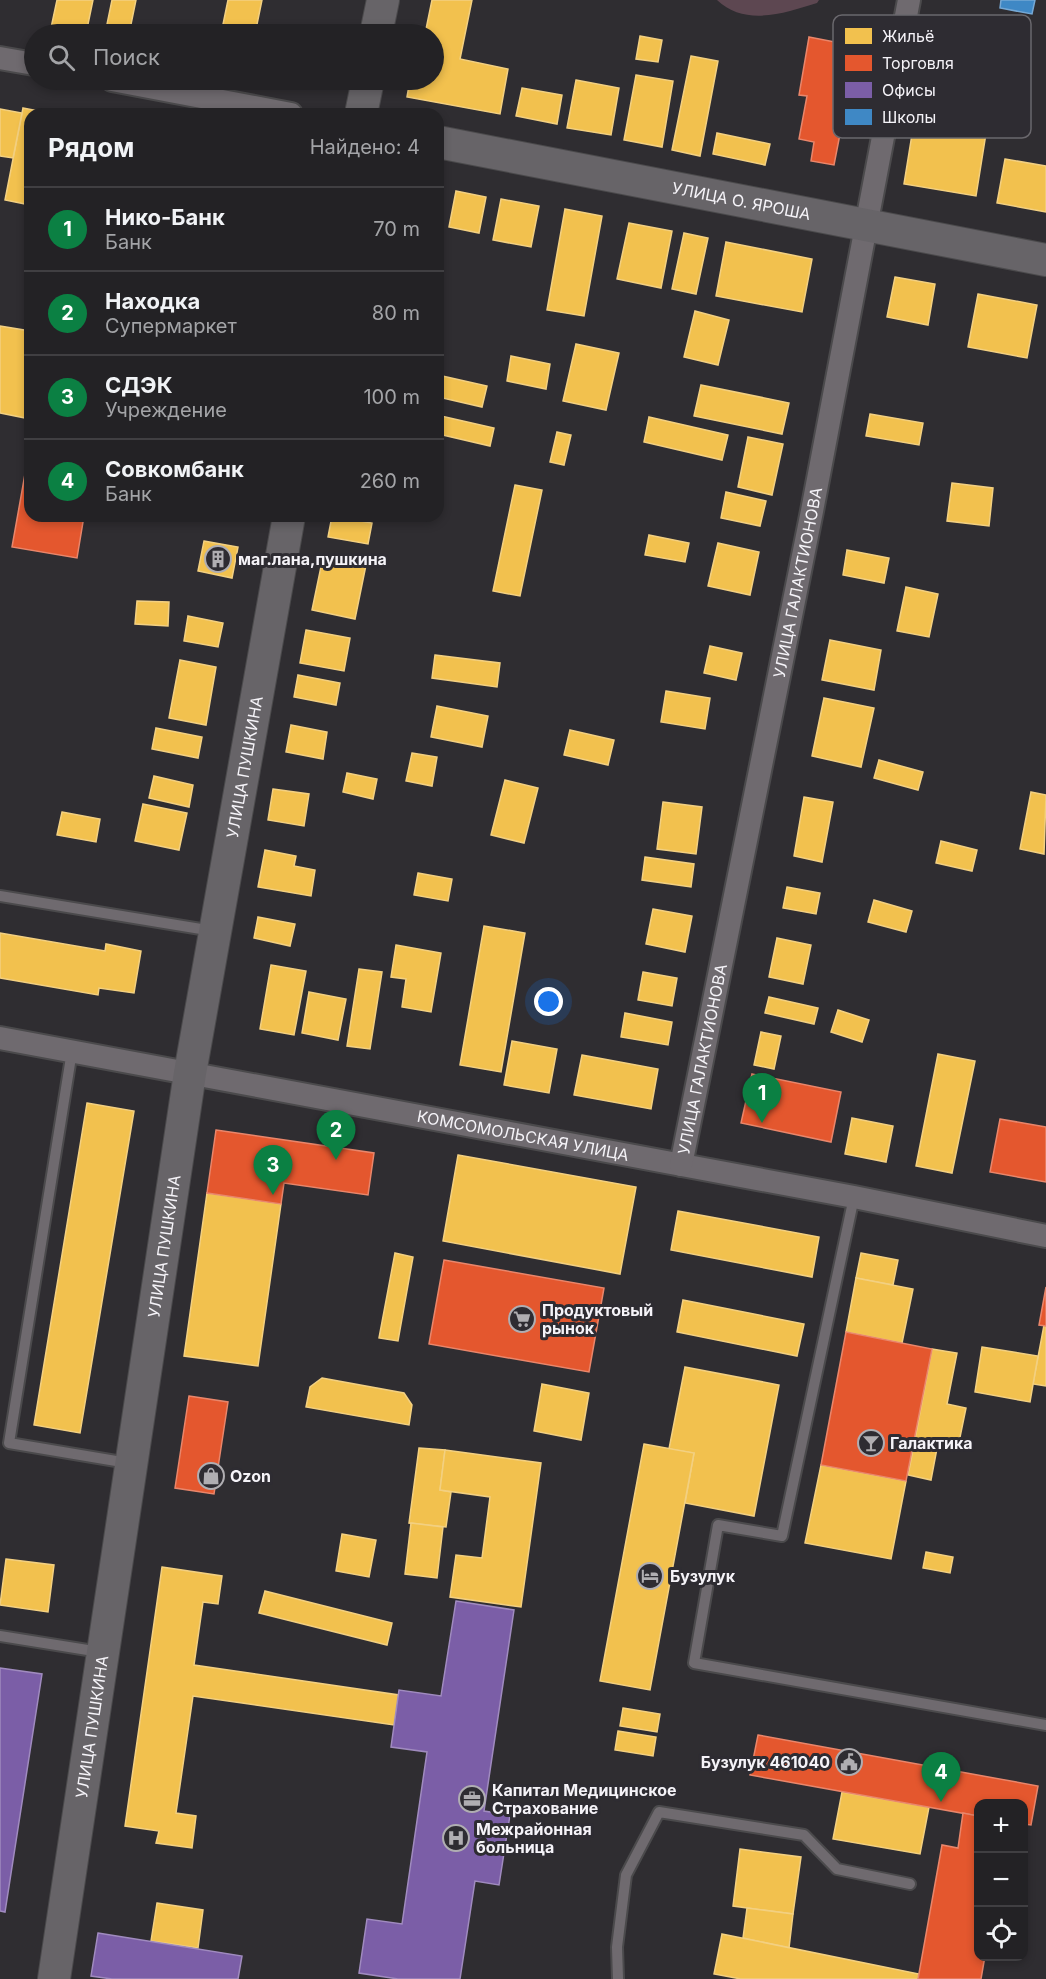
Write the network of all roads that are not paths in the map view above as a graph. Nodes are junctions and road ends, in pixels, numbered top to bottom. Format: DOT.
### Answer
graph roads {
  1 [pos="383,0"];
  2 [pos="909,0"];
  3 [pos="906,15"];
  4 [pos="378,24"];
  5 [pos="0,58"];
  6 [pos="24,62"];
  7 [pos="165,90"];
  8 [pos="366,90"];
  9 [pos="259,108"];
  10 [pos="363,108"];
  11 [pos="883,138"];
  12 [pos="444,143"];
  13 [pos="867,224"];
  14 [pos="1046,260"];
  15 [pos="289,522"];
  16 [pos="0,896"];
  17 [pos="215,931"];
  18 [pos="0,1038"];
  19 [pos="72,1051"];
  20 [pos="190,1073"];
  21 [pos="681,1165"];
  22 [pos="854,1197"];
  23 [pos="1046,1236"];
  24 [pos="4,1446"];
  25 [pos="132,1464"];
  26 [pos="0,1636"];
  27 [pos="103,1653"];
  28 [pos="1046,1725"];
  29 [pos="910,1884"];
  30 [pos="54,1979"];
  31 [pos="618,1979"];
  1 -- 4 [label="main road"];
  2 -- 3 [label="street, УЛИЦА ГАЛАКТИОНОВА"];
  5 -- 6 [label="street"];
  7 -- 9 [label="street"];
  8 -- 10 [label="main road"];
  11 -- 13 [label="street, УЛИЦА ГАЛАКТИОНОВА"];
  12 -- 13 [label="main road, УЛИЦА О. ЯРОША"];
  13 -- 14 [label="main road, УЛИЦА О. ЯРОША"];
  13 -- 21 [label="street, УЛИЦА ГАЛАКТИОНОВА"];
  15 -- 17 [label="main road, УЛИЦА ПУШКИНА"];
  16 -- 17 [label="lane"];
  17 -- 20 [label="main road, УЛИЦА ПУШКИНА"];
  18 -- 19 [label="street, КОМСОМОЛЬСКАЯ УЛИЦА"];
  19 -- 20 [label="street, КОМСОМОЛЬСКАЯ УЛИЦА"];
  19 -- 24 [label="lane"];
  20 -- 21 [label="street, КОМСОМОЛЬСКАЯ УЛИЦА"];
  20 -- 25 [label="main road, УЛИЦА ПУШКИНА"];
  21 -- 22 [label="street, КОМСОМОЛЬСКАЯ УЛИЦА"];
  22 -- 23 [label="street, КОМСОМОЛЬСКАЯ УЛИЦА"];
  22 -- 28 [label="lane"];
  24 -- 25 [label="lane"];
  25 -- 27 [label="main road, УЛИЦА ПУШКИНА"];
  26 -- 27 [label="lane"];
  27 -- 30 [label="main road, УЛИЦА ПУШКИНА"];
  29 -- 31 [label="lane"];
}
